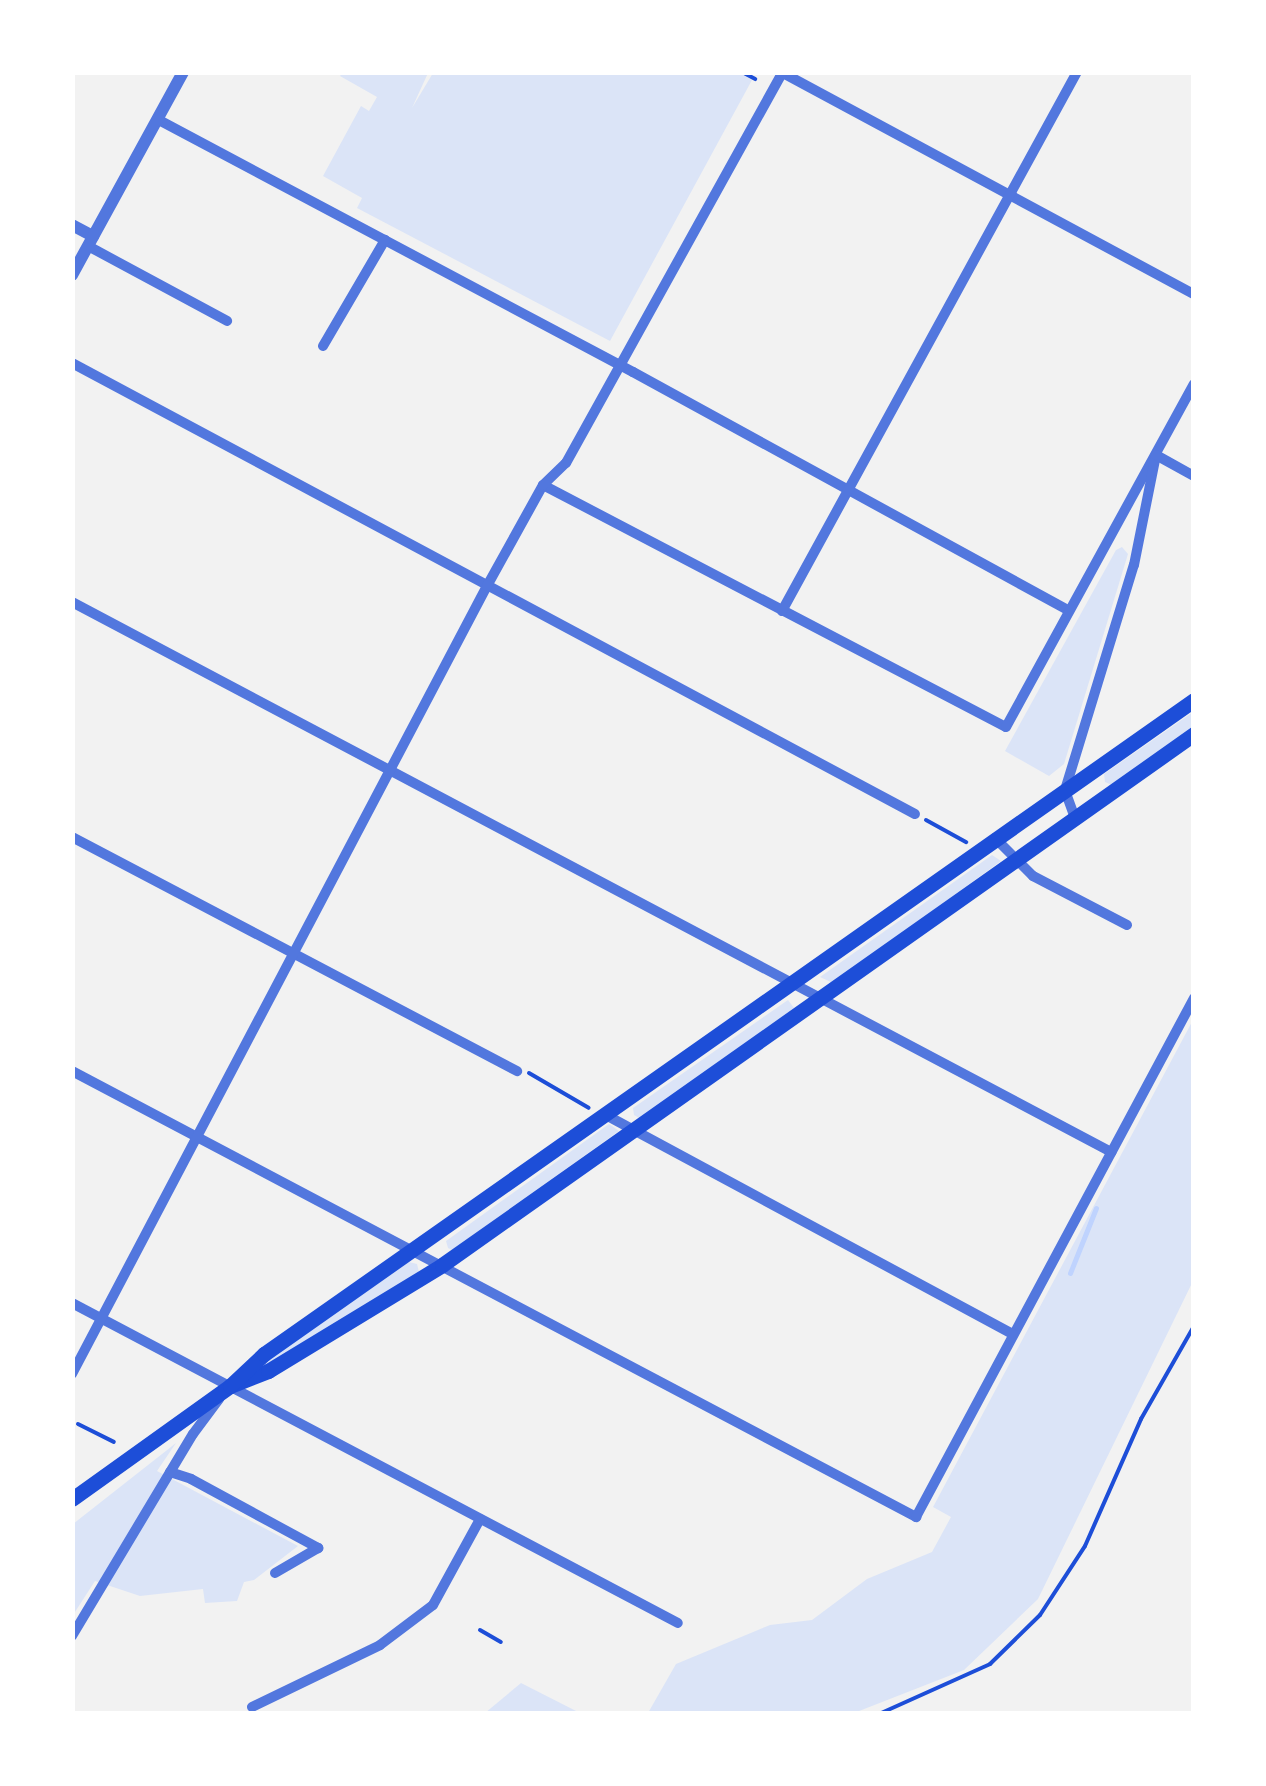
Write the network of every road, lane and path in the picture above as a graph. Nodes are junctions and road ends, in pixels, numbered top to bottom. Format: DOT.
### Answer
graph roads {
  1 [pos="182,72"];
  2 [pos="742,72"];
  3 [pos="1077,72"];
  4 [pos="783,73"];
  5 [pos="755,80"];
  6 [pos="157,119"];
  7 [pos="1010,194"];
  8 [pos="72,225"];
  9 [pos="385,240"];
  10 [pos="91,241"];
  11 [pos="72,275"];
  12 [pos="1194,294"];
  13 [pos="227,321"];
  14 [pos="322,346"];
  15 [pos="72,363"];
  16 [pos="618,364"];
  17 [pos="1194,384"];
  18 [pos="1156,455"];
  19 [pos="1194,476"];
  20 [pos="543,486"];
  21 [pos="849,489"];
  22 [pos="486,586"];
  23 [pos="72,602"];
  24 [pos="782,611"];
  25 [pos="1070,611"];
  26 [pos="1194,700"];
  27 [pos="1194,734"];
  28 [pos="390,770"];
  29 [pos="1065,790"];
  30 [pos="918,816"];
  31 [pos="1075,818"];
  32 [pos="72,837"];
  33 [pos="995,838"];
  34 [pos="966,842"];
  35 [pos="1017,859"];
  36 [pos="1127,926"];
  37 [pos="294,954"];
  38 [pos="790,983"];
  39 [pos="1194,998"];
  40 [pos="820,999"];
  41 [pos="72,1071"];
  42 [pos="523,1072"];
  43 [pos="596,1111"];
  44 [pos="634,1130"];
  45 [pos="197,1137"];
  46 [pos="1111,1152"];
  47 [pos="412,1249"];
  48 [pos="442,1264"];
  49 [pos="72,1303"];
  50 [pos="102,1319"];
  51 [pos="1194,1326"];
  52 [pos="1013,1334"];
  53 [pos="72,1374"];
  54 [pos="230,1386"];
  55 [pos="78,1424"];
  56 [pos="114,1442"];
  57 [pos="170,1472"];
  58 [pos="72,1499"];
  59 [pos="480,1519"];
  60 [pos="275,1573"];
  61 [pos="678,1622"];
  62 [pos="480,1630"];
  63 [pos="72,1636"];
  64 [pos="501,1642"];
  65 [pos="252,1707"];
  66 [pos="878,1714"];
  1 -- 6 [label="street"];
  2 -- 5 [label="path"];
  3 -- 7 [label="street"];
  4 -- 7 [label="street"];
  4 -- 16 [label="street"];
  6 -- 9 [label="street"];
  6 -- 10 [label="street"];
  7 -- 12 [label="street"];
  7 -- 21 [label="street"];
  8 -- 10 [label="street"];
  9 -- 14 [label="street"];
  9 -- 16 [label="street"];
  10 -- 11 [label="street"];
  10 -- 13 [label="street"];
  15 -- 22 [label="street"];
  16 -- 20 [label="street"];
  16 -- 21 [label="street"];
  17 -- 18 [label="street"];
  18 -- 19 [label="street"];
  18 -- 25 [label="street"];
  18 -- 29 [label="street"];
  20 -- 22 [label="street"];
  20 -- 24 [label="street"];
  21 -- 24 [label="street"];
  21 -- 25 [label="street"];
  22 -- 28 [label="street"];
  22 -- 30 [label="street"];
  23 -- 28 [label="street"];
  24 -- 25 [label="street"];
  26 -- 29 [label="main road"];
  27 -- 31 [label="main road"];
  28 -- 37 [label="street"];
  28 -- 38 [label="street"];
  29 -- 31 [label="street"];
  29 -- 33 [label="main road"];
  30 -- 34 [label="path"];
  31 -- 35 [label="main road"];
  32 -- 37 [label="street"];
  33 -- 35 [label="street"];
  33 -- 38 [label="main road"];
  35 -- 36 [label="street"];
  35 -- 40 [label="main road"];
  37 -- 42 [label="street"];
  37 -- 45 [label="street"];
  38 -- 40 [label="street"];
  38 -- 43 [label="main road"];
  39 -- 46 [label="street"];
  40 -- 44 [label="main road"];
  40 -- 46 [label="street"];
  41 -- 45 [label="street"];
  42 -- 43 [label="path"];
  43 -- 44 [label="street"];
  43 -- 47 [label="main road"];
  44 -- 48 [label="main road"];
  44 -- 52 [label="street"];
  45 -- 47 [label="street"];
  45 -- 50 [label="street"];
  46 -- 52 [label="street"];
  47 -- 48 [label="street"];
  47 -- 54 [label="main road"];
  48 -- 52 [label="street"];
  48 -- 54 [label="main road"];
  49 -- 50 [label="street"];
  50 -- 53 [label="street"];
  50 -- 54 [label="street"];
  51 -- 66 [label="path"];
  54 -- 57 [label="street"];
  54 -- 58 [label="main road"];
  54 -- 59 [label="street"];
  55 -- 56 [label="path"];
  57 -- 60 [label="street"];
  57 -- 63 [label="street"];
  59 -- 61 [label="street"];
  59 -- 65 [label="street"];
  62 -- 64 [label="path"];
}
